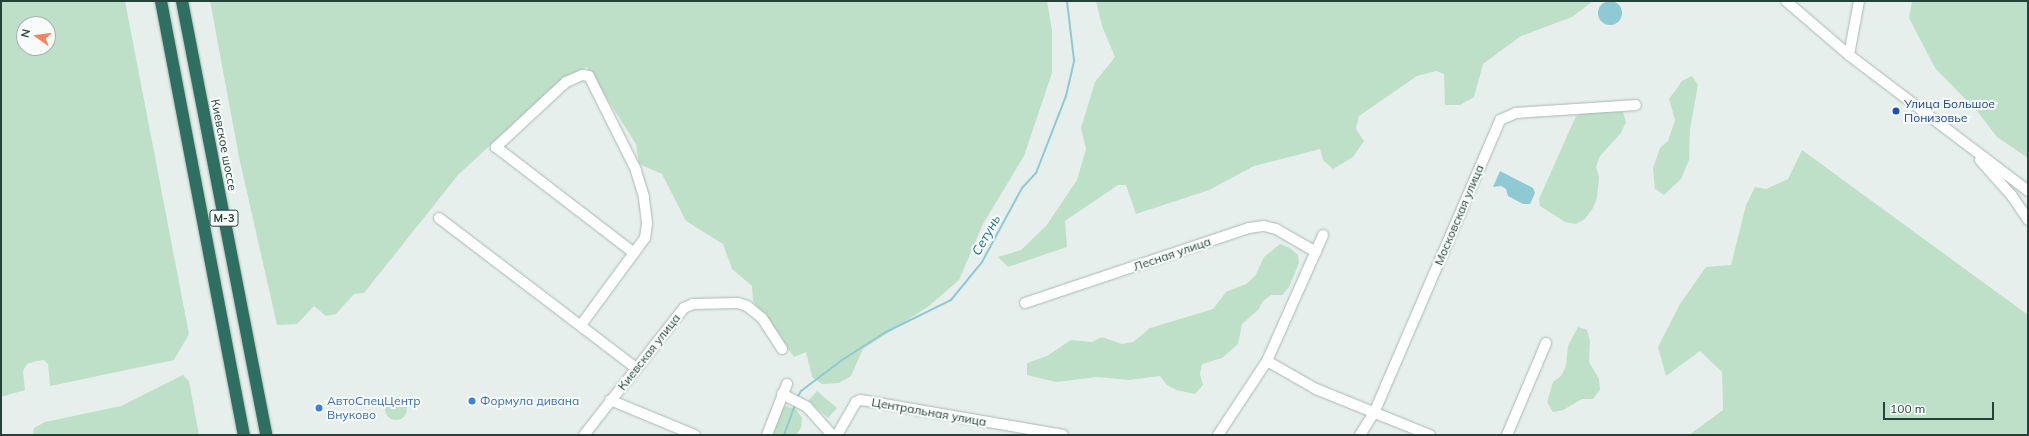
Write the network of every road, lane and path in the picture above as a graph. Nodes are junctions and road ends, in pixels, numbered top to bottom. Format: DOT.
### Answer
graph roads {
  1 [pos="161,1"];
  2 [pos="182,1"];
  3 [pos="1786,1"];
  4 [pos="1859,1"];
  5 [pos="1849,55"];
  6 [pos="1636,105"];
  7 [pos="1962,141"];
  8 [pos="2028,191"];
  9 [pos="439,218"];
  10 [pos="2028,220"];
  11 [pos="1323,235"];
  12 [pos="634,252"];
  13 [pos="1316,252"];
  14 [pos="1025,304"];
  15 [pos="580,325"];
  16 [pos="1546,343"];
  17 [pos="782,349"];
  18 [pos="1267,361"];
  19 [pos="636,368"];
  20 [pos="787,384"];
  21 [pos="782,394"];
  22 [pos="610,400"];
  23 [pos="1374,413"];
  24 [pos="244,435"];
  25 [pos="266,435"];
  26 [pos="584,435"];
  27 [pos="695,435"];
  28 [pos="767,435"];
  29 [pos="832,435"];
  30 [pos="837,435"];
  31 [pos="1063,435"];
  32 [pos="1218,435"];
  33 [pos="1360,435"];
  34 [pos="1430,435"];
  35 [pos="1507,435"];
  1 -- 24 [label="highway, М-3"];
  2 -- 25 [label="highway, Киевское шоссе / М-3"];
  3 -- 5 [label="street"];
  4 -- 5 [label="street"];
  5 -- 7 [label="street"];
  6 -- 23 [label="street, Московская улица"];
  7 -- 8 [label="street"];
  7 -- 10 [label="street"];
  9 -- 15 [label="street"];
  11 -- 13 [label="street"];
  12 -- 12 [label="street"];
  12 -- 15 [label="street"];
  13 -- 14 [label="street, Лесная улица"];
  13 -- 18 [label="street"];
  15 -- 19 [label="street"];
  16 -- 35 [label="street"];
  17 -- 19 [label="street, Киевская улица"];
  18 -- 23 [label="street"];
  18 -- 32 [label="street"];
  19 -- 22 [label="street, Киевская улица"];
  20 -- 21 [label="street"];
  21 -- 28 [label="street"];
  21 -- 29 [label="street"];
  22 -- 26 [label="street, Киевская улица"];
  22 -- 27 [label="street"];
  23 -- 33 [label="street, Московская улица"];
  23 -- 34 [label="street"];
  30 -- 31 [label="street, Центральная улица"];
}
